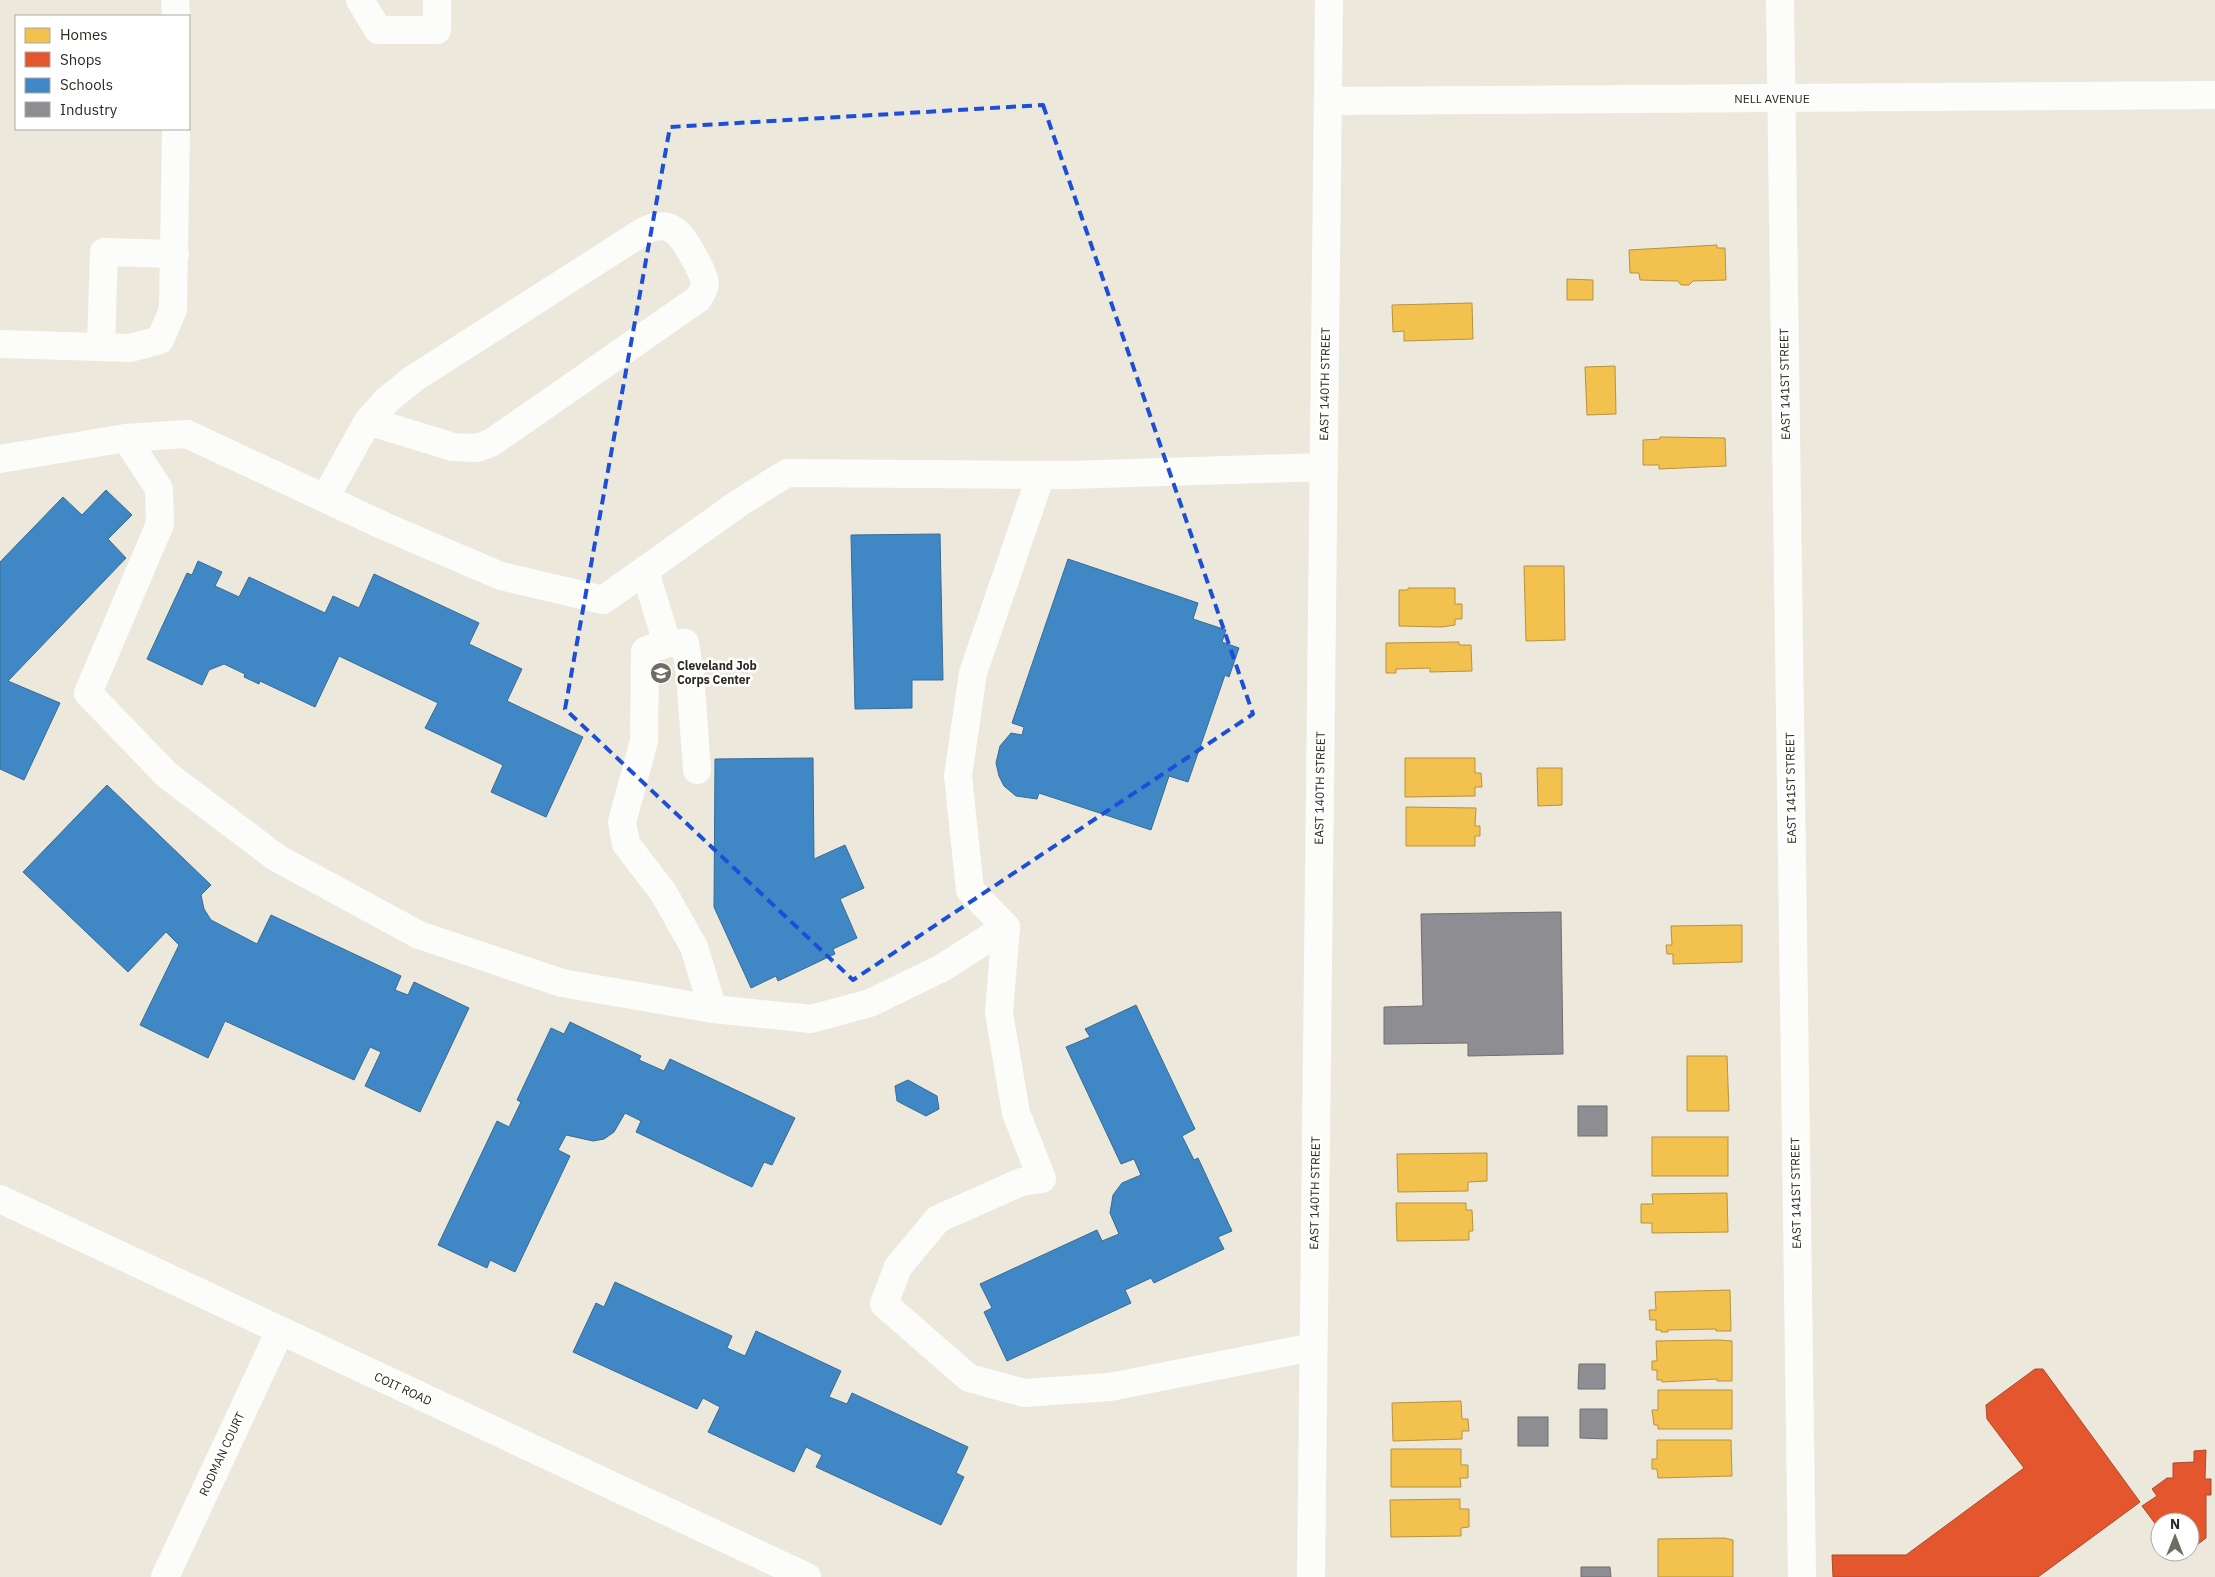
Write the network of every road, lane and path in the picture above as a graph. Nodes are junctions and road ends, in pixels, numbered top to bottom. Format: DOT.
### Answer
graph roads {
  1 [pos="175,0"];
  2 [pos="360,0"];
  3 [pos="437,0"];
  4 [pos="1329,0"];
  5 [pos="1780,0"];
  6 [pos="176,15"];
  7 [pos="2215,95"];
  8 [pos="1781,99"];
  9 [pos="1328,101"];
  10 [pos="176,130"];
  11 [pos="175,254"];
  12 [pos="0,344"];
  13 [pos="101,346"];
  14 [pos="368,421"];
  15 [pos="126,438"];
  16 [pos="0,459"];
  17 [pos="1324,468"];
  18 [pos="1041,475"];
  19 [pos="325,498"];
  20 [pos="645,571"];
  21 [pos="667,643"];
  22 [pos="697,770"];
  23 [pos="1006,927"];
  24 [pos="714,1009"];
  25 [pos="0,1199"];
  26 [pos="280,1331"];
  27 [pos="1313,1347"];
  28 [pos="165,1577"];
  29 [pos="807,1577"];
  30 [pos="1311,1577"];
  31 [pos="1802,1577"];
  1 -- 6 [label="street"];
  2 -- 3 [label="street"];
  4 -- 9 [label="street, EAST 140TH STREET"];
  5 -- 8 [label="street, EAST 141ST STREET"];
  7 -- 8 [label="street, NELL AVENUE"];
  8 -- 9 [label="street, NELL AVENUE"];
  8 -- 31 [label="street, EAST 141ST STREET"];
  9 -- 17 [label="street, EAST 140TH STREET"];
  10 -- 11 [label="street"];
  11 -- 13 [label="street"];
  11 -- 13 [label="street"];
  12 -- 13 [label="street"];
  14 -- 14 [label="street"];
  14 -- 19 [label="street"];
  15 -- 16 [label="street"];
  15 -- 19 [label="street"];
  15 -- 24 [label="street"];
  17 -- 18 [label="street"];
  17 -- 27 [label="street, EAST 140TH STREET"];
  18 -- 20 [label="street"];
  18 -- 23 [label="street"];
  19 -- 20 [label="street"];
  20 -- 21 [label="street"];
  21 -- 22 [label="street"];
  21 -- 24 [label="street"];
  23 -- 24 [label="street"];
  23 -- 27 [label="street"];
  25 -- 26 [label="street, COIT ROAD"];
  26 -- 28 [label="street, RODMAN COURT"];
  26 -- 29 [label="street, COIT ROAD"];
  27 -- 30 [label="street, EAST 140TH STREET"];
}
